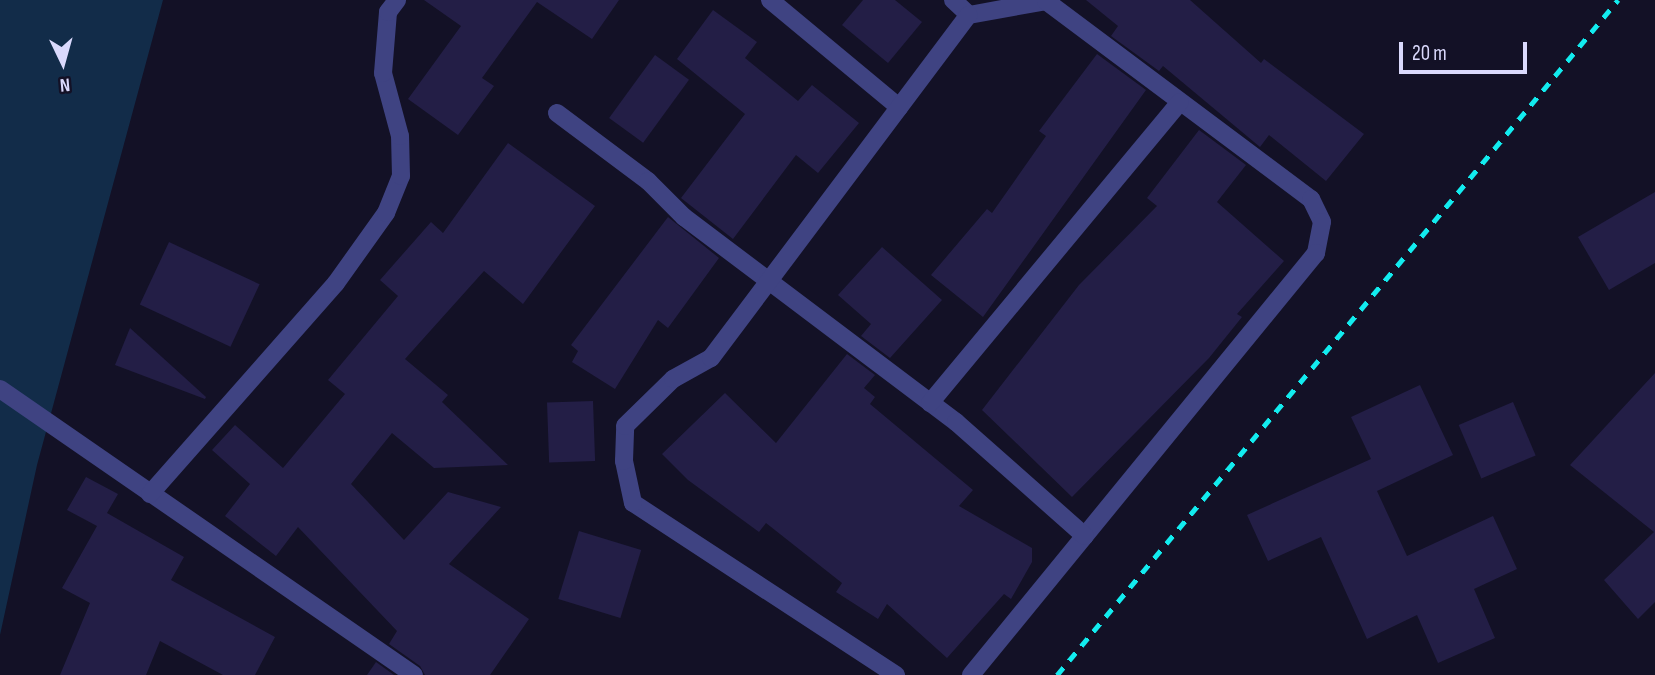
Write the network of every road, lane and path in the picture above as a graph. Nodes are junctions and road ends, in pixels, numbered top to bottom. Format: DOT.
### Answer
graph roads {
  1 [pos="397,0"];
  2 [pos="770,0"];
  3 [pos="953,0"];
  4 [pos="969,15"];
  5 [pos="1180,102"];
  6 [pos="899,107"];
  7 [pos="557,113"];
  8 [pos="771,279"];
  9 [pos="0,389"];
  10 [pos="930,403"];
  11 [pos="150,494"];
  12 [pos="1085,536"];
  13 [pos="414,675"];
  14 [pos="896,675"];
  15 [pos="971,675"];
  1 -- 11 [label="street"];
  2 -- 6 [label="street"];
  3 -- 4 [label="street"];
  4 -- 5 [label="street"];
  4 -- 6 [label="street"];
  5 -- 10 [label="street"];
  5 -- 12 [label="street"];
  6 -- 8 [label="street"];
  7 -- 8 [label="street"];
  8 -- 10 [label="street"];
  8 -- 14 [label="street"];
  9 -- 11 [label="street"];
  10 -- 12 [label="street"];
  11 -- 13 [label="street"];
  12 -- 15 [label="street"];
}
